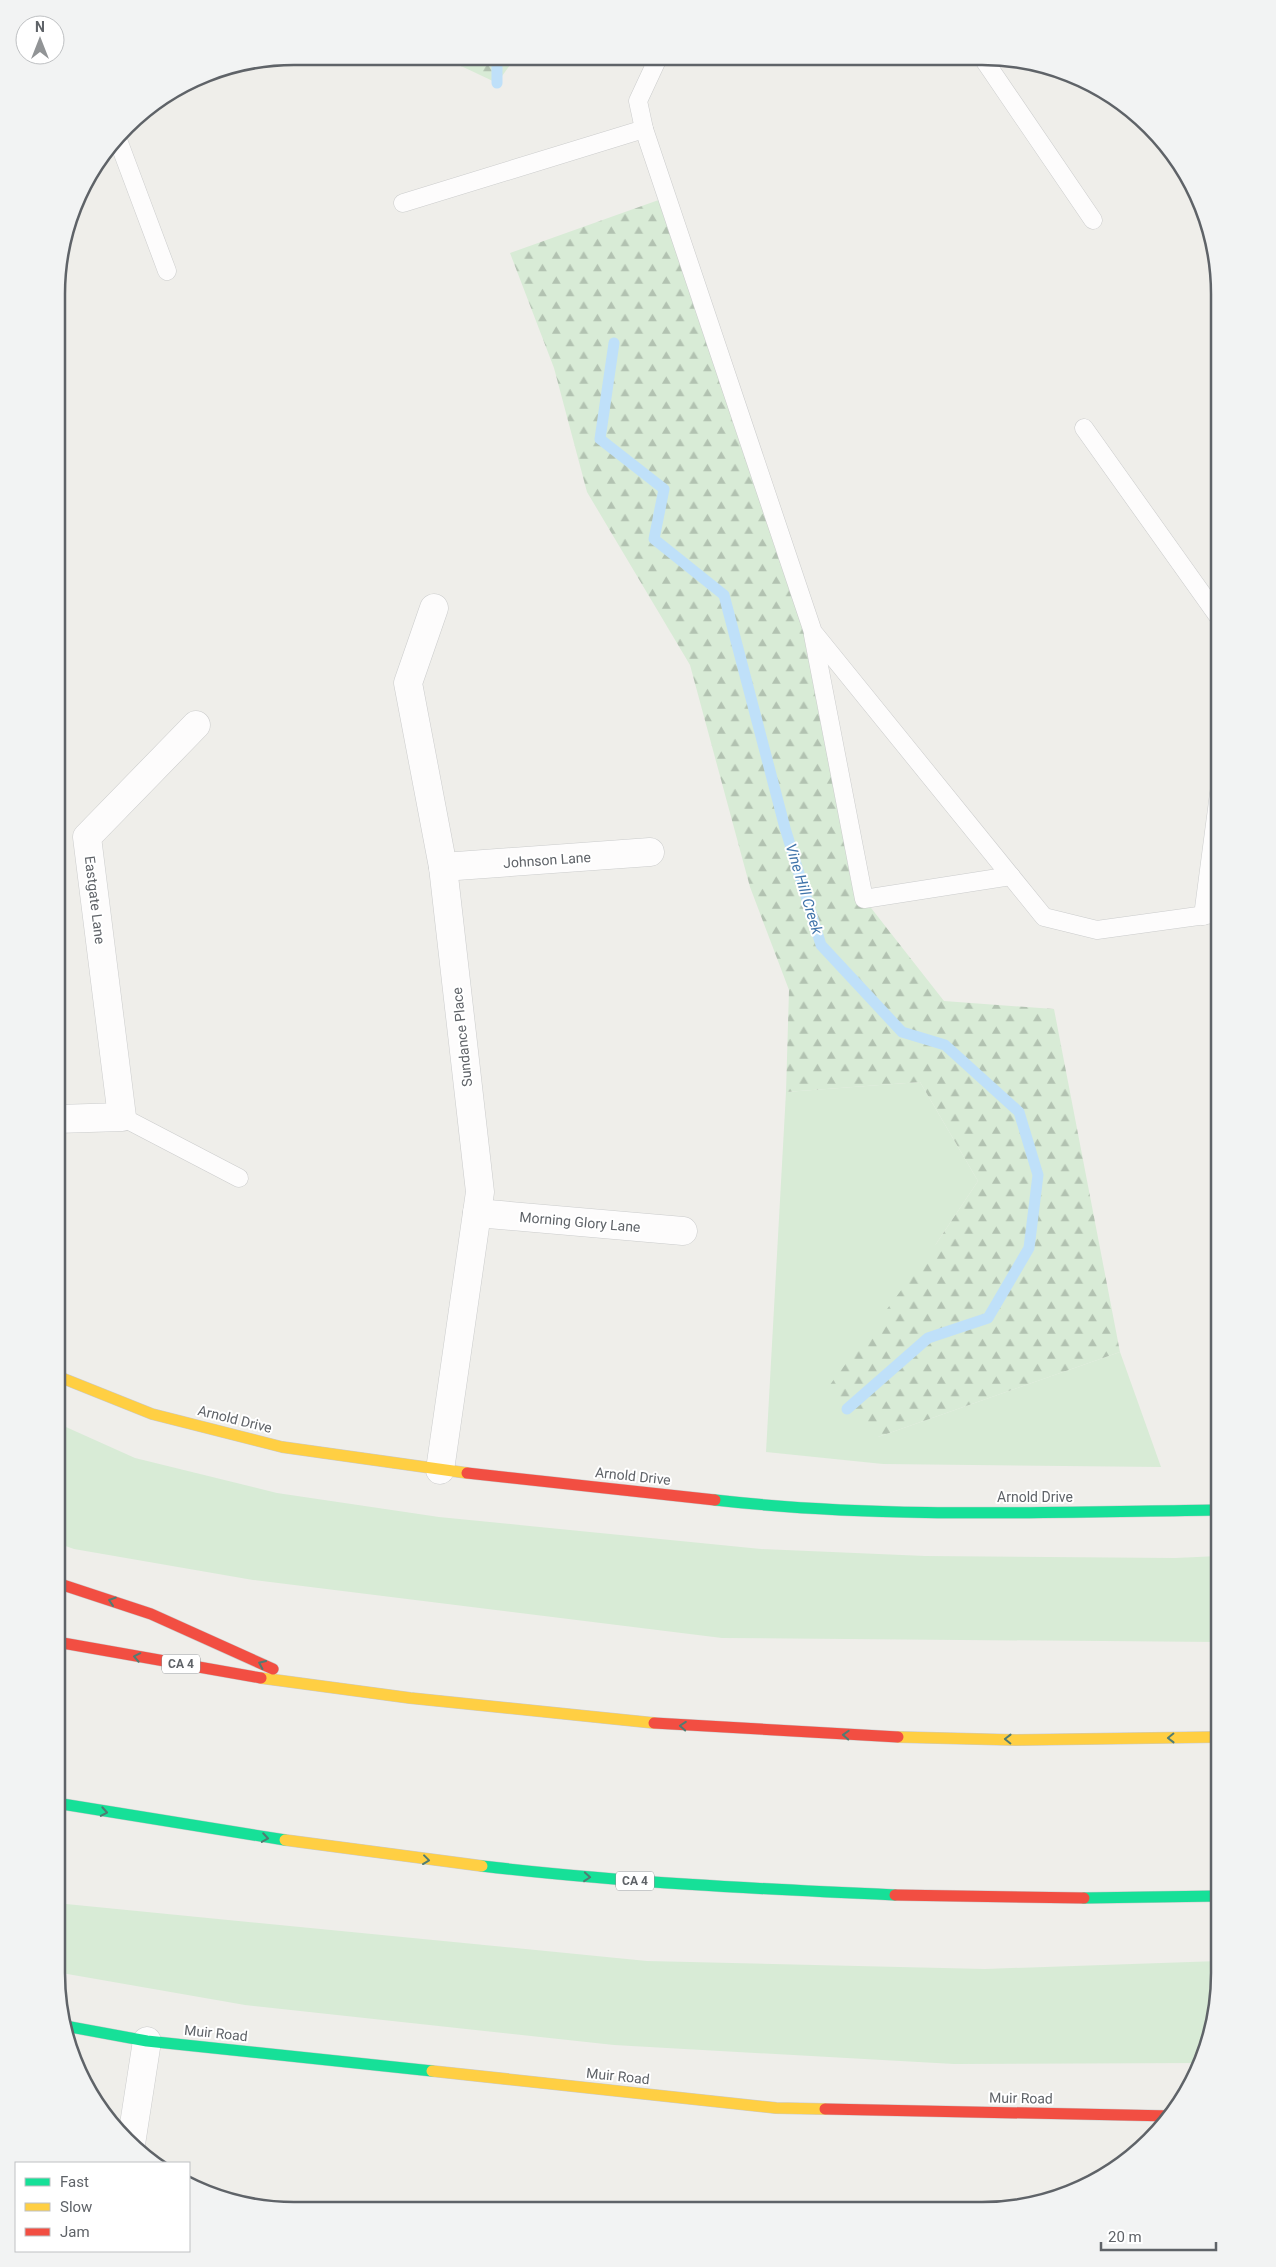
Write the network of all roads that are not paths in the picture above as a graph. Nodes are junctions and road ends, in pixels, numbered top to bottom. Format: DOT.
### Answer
graph roads {
  1 [pos="655,65"];
  2 [pos="987,65"];
  3 [pos="644,129"];
  4 [pos="120,145"];
  5 [pos="403,202"];
  6 [pos="1093,220"];
  7 [pos="167,271"];
  8 [pos="1084,428"];
  9 [pos="1211,606"];
  10 [pos="434,608"];
  11 [pos="812,632"];
  12 [pos="196,725"];
  13 [pos="650,852"];
  14 [pos="443,867"];
  15 [pos="1011,876"];
  16 [pos="1211,915"];
  17 [pos="122,1117"];
  18 [pos="65,1119"];
  19 [pos="239,1178"];
  20 [pos="477,1213"];
  21 [pos="683,1231"];
  22 [pos="65,1379"];
  23 [pos="440,1470"];
  24 [pos="1211,1510"];
  25 [pos="65,1586"];
  26 [pos="65,1644"];
  27 [pos="306,1684"];
  28 [pos="1211,1737"];
  29 [pos="65,1804"];
  30 [pos="1211,1896"];
  31 [pos="72,2027"];
  32 [pos="147,2041"];
  33 [pos="1161,2116"];
  34 [pos="132,2135"];
  1 -- 3 [label="lane"];
  2 -- 6 [label="lane"];
  3 -- 5 [label="lane"];
  3 -- 11 [label="lane"];
  4 -- 7 [label="lane"];
  8 -- 9 [label="lane"];
  10 -- 14 [label="street, Sundance Place"];
  11 -- 15 [label="lane"];
  11 -- 15 [label="lane"];
  12 -- 17 [label="street, Eastgate Lane"];
  13 -- 14 [label="street, Johnson Lane"];
  14 -- 20 [label="street, Sundance Place"];
  15 -- 16 [label="lane"];
  17 -- 18 [label="street"];
  17 -- 19 [label="lane"];
  20 -- 21 [label="street, Morning Glory Lane"];
  20 -- 23 [label="street, Sundance Place"];
  22 -- 23 [label="main road, Arnold Drive"];
  23 -- 24 [label="main road, Arnold Drive"];
  27 -- 25 [label="main road, one-way"];
  27 -- 26 [label="main road, CA 4, one-way"];
  28 -- 27 [label="main road, CA 4, one-way"];
  29 -- 30 [label="main road, CA 4, one-way"];
  31 -- 32 [label="main road, Muir Road"];
  32 -- 33 [label="main road, Muir Road"];
  32 -- 34 [label="street"];
}
